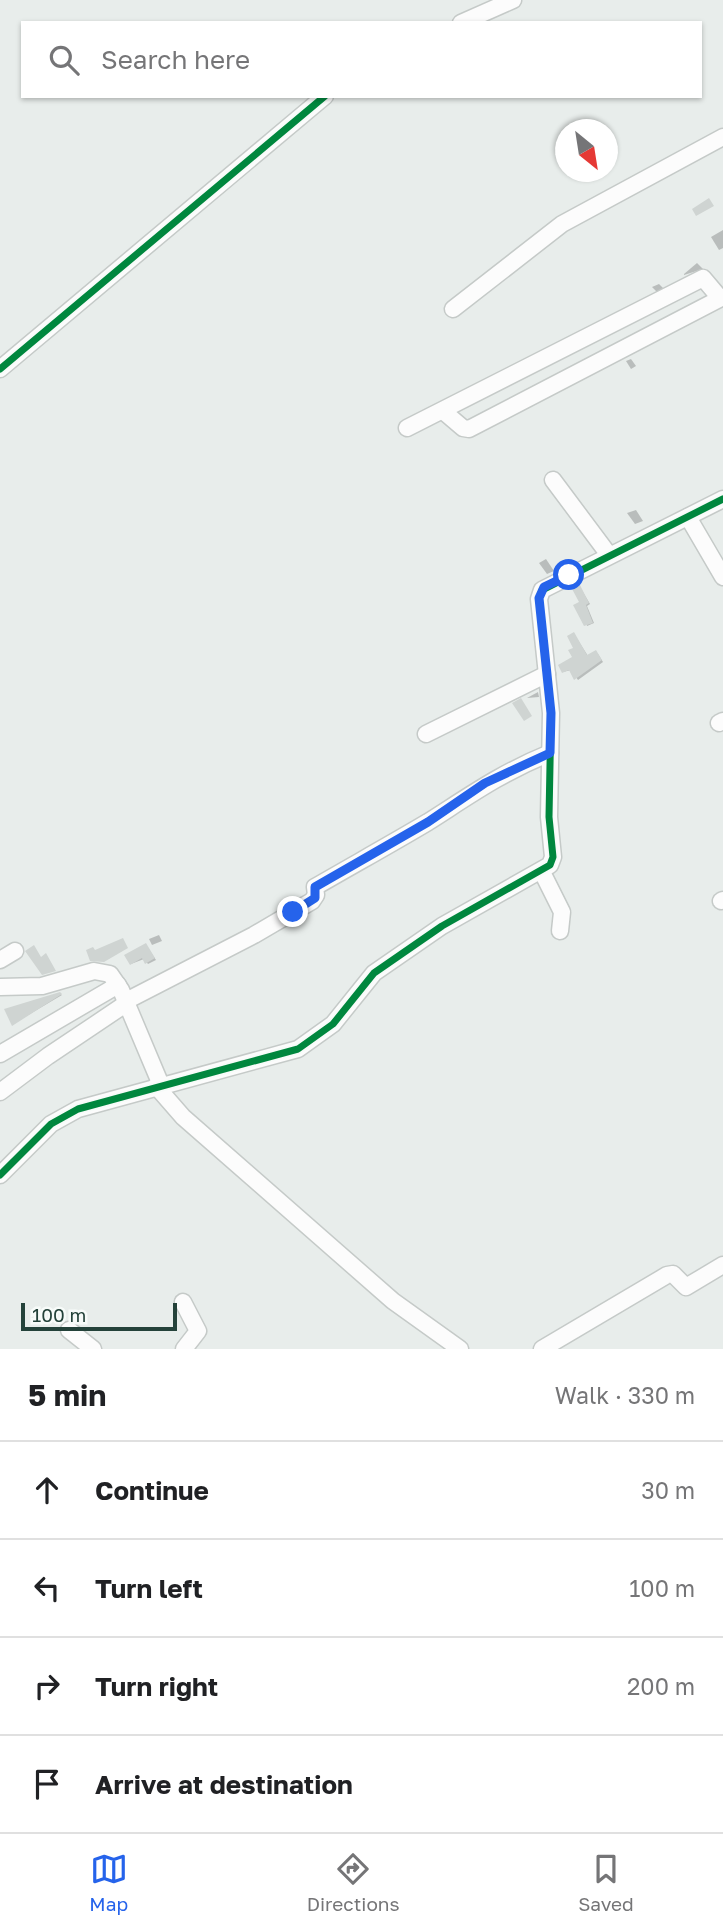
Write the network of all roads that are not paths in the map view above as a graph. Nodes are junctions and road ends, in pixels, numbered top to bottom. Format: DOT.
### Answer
graph roads {
  1 [pos="513,0"];
  2 [pos="466,21"];
  3 [pos="323,98"];
  4 [pos="723,137"];
  5 [pos="722,298"];
  6 [pos="654,305"];
  7 [pos="453,309"];
  8 [pos="664,326"];
  9 [pos="0,369"];
  10 [pos="443,411"];
  11 [pos="407,428"];
  12 [pos="553,480"];
  13 [pos="723,499"];
  14 [pos="688,517"];
  15 [pos="609,555"];
  16 [pos="723,577"];
  17 [pos="547,674"];
  18 [pos="426,734"];
  19 [pos="550,753"];
  20 [pos="542,872"];
  21 [pos="560,931"];
  22 [pos="15,951"];
  23 [pos="0,960"];
  24 [pos="118,985"];
  25 [pos="0,988"];
  26 [pos="126,1002"];
  27 [pos="0,1054"];
  28 [pos="158,1086"];
  29 [pos="0,1092"];
  30 [pos="0,1150"];
  31 [pos="5,1169"];
  32 [pos="723,1265"];
  33 [pos="183,1302"];
  34 [pos="69,1330"];
  35 [pos="93,1349"];
  36 [pos="184,1349"];
  37 [pos="460,1349"];
  38 [pos="542,1349"];
  1 -- 2 [label="street"];
  3 -- 9 [label="street"];
  4 -- 7 [label="street"];
  5 -- 6 [label="street"];
  5 -- 8 [label="street"];
  6 -- 8 [label="street"];
  6 -- 10 [label="street"];
  8 -- 10 [label="street"];
  10 -- 11 [label="street"];
  12 -- 15 [label="street"];
  13 -- 14 [label="street"];
  14 -- 15 [label="street"];
  14 -- 16 [label="street"];
  15 -- 17 [label="street"];
  17 -- 18 [label="street"];
  17 -- 19 [label="street"];
  19 -- 20 [label="street"];
  19 -- 26 [label="street"];
  20 -- 21 [label="street"];
  20 -- 28 [label="street"];
  22 -- 23 [label="street"];
  24 -- 25 [label="street"];
  24 -- 26 [label="street"];
  24 -- 27 [label="street"];
  26 -- 28 [label="street"];
  26 -- 29 [label="street"];
  28 -- 31 [label="street"];
  28 -- 37 [label="street"];
  30 -- 31 [label="street"];
  32 -- 38 [label="street"];
  33 -- 36 [label="street"];
  34 -- 35 [label="street"];
}
